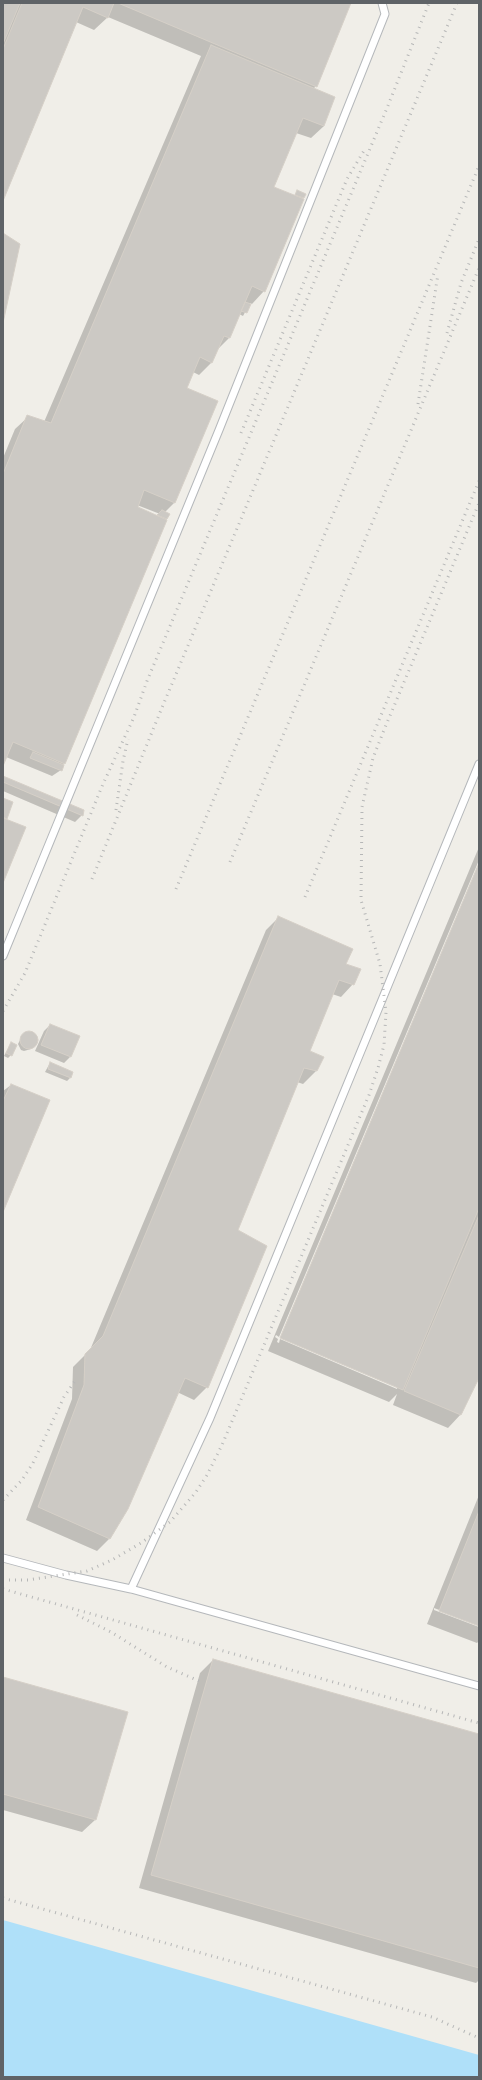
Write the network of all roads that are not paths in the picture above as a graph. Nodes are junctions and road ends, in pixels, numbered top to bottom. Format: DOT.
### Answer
graph roads {
  1 [pos="382,3"];
  2 [pos="479,764"];
  3 [pos="3,956"];
  4 [pos="3,1558"];
  5 [pos="131,1589"];
  6 [pos="479,1686"];
  1 -- 3 [label="lane"];
  2 -- 5 [label="lane"];
  4 -- 5 [label="lane"];
  5 -- 6 [label="lane"];
}
